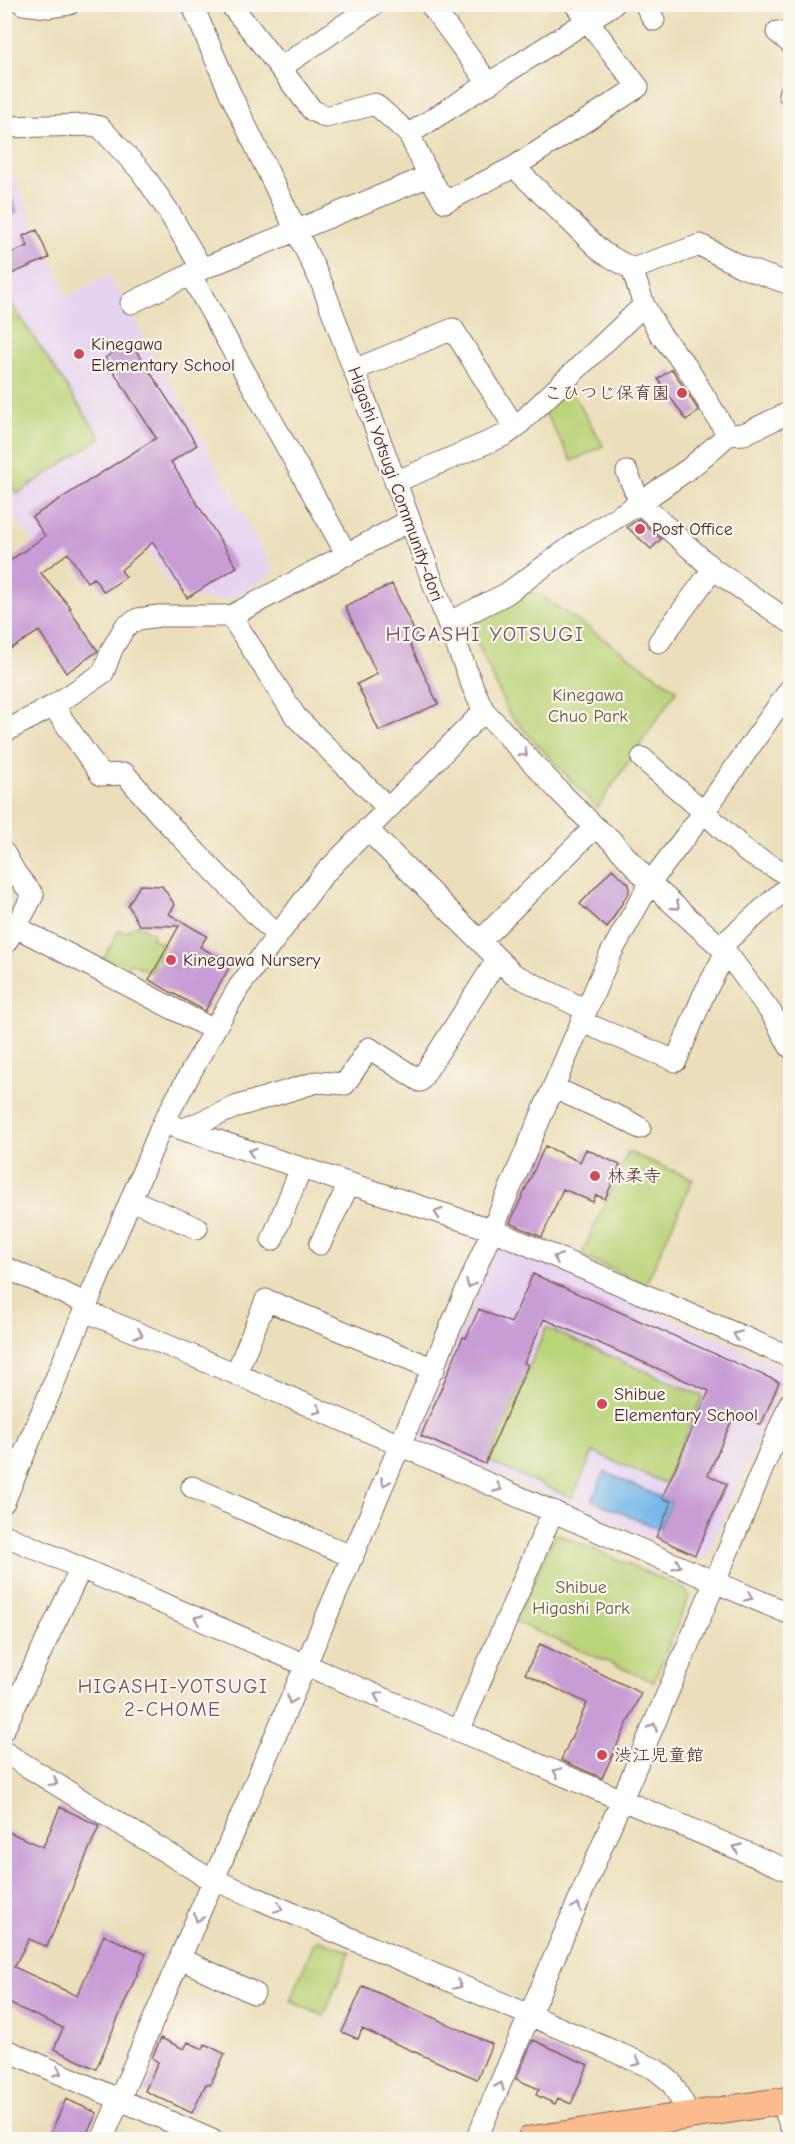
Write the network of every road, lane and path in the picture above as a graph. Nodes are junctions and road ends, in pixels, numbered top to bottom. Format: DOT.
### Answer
graph roads {
  1 [pos="23,4"];
  2 [pos="69,4"];
  3 [pos="192,4"];
  4 [pos="230,4"];
  5 [pos="375,4"];
  6 [pos="430,4"];
  7 [pos="575,4"];
  8 [pos="614,4"];
  9 [pos="588,22"];
  10 [pos="280,68"];
  11 [pos="489,84"];
  12 [pos="4,127"];
  13 [pos="409,134"];
  14 [pos="514,167"];
  15 [pos="429,176"];
  16 [pos="297,229"];
  17 [pos="632,269"];
  18 [pos="196,272"];
  19 [pos="790,284"];
  20 [pos="131,303"];
  21 [pos="644,305"];
  22 [pos="354,370"];
  23 [pos="790,412"];
  24 [pos="515,428"];
  25 [pos="728,435"];
  26 [pos="627,472"];
  27 [pos="395,482"];
  28 [pos="640,503"];
  29 [pos="409,521"];
  30 [pos="346,555"];
  31 [pos="713,569"];
  32 [pos="231,616"];
  33 [pos="790,622"];
  34 [pos="447,623"];
  35 [pos="659,642"];
  36 [pos="790,689"];
  37 [pos="53,706"];
  38 [pos="484,711"];
  39 [pos="4,732"];
  40 [pos="642,758"];
  41 [pos="388,808"];
  42 [pos="704,812"];
  43 [pos="595,827"];
  44 [pos="367,829"];
  45 [pos="4,853"];
  46 [pos="790,876"];
  47 [pos="650,884"];
  48 [pos="790,885"];
  49 [pos="16,927"];
  50 [pos="277,936"];
  51 [pos="480,941"];
  52 [pos="4,945"];
  53 [pos="724,949"];
  54 [pos="497,960"];
  55 [pos="584,1016"];
  56 [pos="214,1030"];
  57 [pos="790,1047"];
  58 [pos="554,1088"];
  59 [pos="163,1123"];
  60 [pos="640,1128"];
  61 [pos="184,1130"];
  62 [pos="301,1168"];
  63 [pos="349,1184"];
  64 [pos="131,1200"];
  65 [pos="197,1228"];
  66 [pos="493,1230"];
  67 [pos="272,1240"];
  68 [pos="320,1244"];
  69 [pos="4,1267"];
  70 [pos="87,1308"];
  71 [pos="790,1358"];
  72 [pos="434,1369"];
  73 [pos="236,1374"];
  74 [pos="790,1403"];
  75 [pos="400,1446"];
  76 [pos="192,1487"];
  77 [pos="4,1502"];
  78 [pos="553,1511"];
  79 [pos="4,1535"];
  80 [pos="353,1557"];
  81 [pos="81,1568"];
  82 [pos="716,1582"];
  83 [pos="790,1614"];
  84 [pos="306,1665"];
  85 [pos="4,1729"];
  86 [pos="459,1731"];
  87 [pos="4,1752"];
  88 [pos="622,1800"];
  89 [pos="790,1871"];
  90 [pos="215,1881"];
  91 [pos="181,1959"];
  92 [pos="254,1993"];
  93 [pos="530,2016"];
  94 [pos="4,2049"];
  95 [pos="120,2099"];
  96 [pos="788,2109"];
  97 [pos="690,2115"];
  98 [pos="102,2139"];
  99 [pos="212,2139"];
  100 [pos="476,2139"];
  101 [pos="530,2139"];
  1 -- 2 [label="street"];
  3 -- 16 [label="street, Higashi Yotsugi Community-dori"];
  4 -- 10 [label="street"];
  5 -- 10 [label="street"];
  6 -- 11 [label="street"];
  7 -- 9 [label="street"];
  8 -- 9 [label="street"];
  9 -- 11 [label="street"];
  9 -- 14 [label="street"];
  10 -- 13 [label="street"];
  11 -- 13 [label="street"];
  12 -- 18 [label="street"];
  13 -- 15 [label="street"];
  14 -- 15 [label="street"];
  14 -- 17 [label="street"];
  15 -- 16 [label="street"];
  16 -- 18 [label="street"];
  16 -- 22 [label="street, Higashi Yotsugi Community-dori"];
  17 -- 19 [label="street"];
  17 -- 21 [label="street"];
  18 -- 20 [label="street"];
  18 -- 30 [label="street"];
  21 -- 24 [label="street"];
  21 -- 25 [label="street"];
  22 -- 24 [label="street"];
  22 -- 27 [label="street, Higashi Yotsugi Community-dori"];
  23 -- 25 [label="street"];
  24 -- 27 [label="street"];
  25 -- 28 [label="street"];
  26 -- 28 [label="street"];
  27 -- 29 [label="street, Higashi Yotsugi Community-dori"];
  28 -- 31 [label="street"];
  28 -- 34 [label="street"];
  29 -- 30 [label="street"];
  29 -- 34 [label="street, Higashi Yotsugi Community-dori"];
  30 -- 32 [label="street"];
  31 -- 33 [label="street"];
  31 -- 35 [label="street"];
  32 -- 37 [label="street"];
  32 -- 41 [label="street"];
  34 -- 38 [label="street, Higashi Yotsugi Community-dori"];
  36 -- 42 [label="street"];
  37 -- 39 [label="street"];
  37 -- 50 [label="street"];
  38 -- 41 [label="street"];
  38 -- 43 [label="street, Higashi Yotsugi Community-dori, one-way"];
  40 -- 42 [label="street"];
  41 -- 44 [label="street"];
  42 -- 46 [label="street"];
  42 -- 47 [label="street"];
  43 -- 47 [label="street, Higashi Yotsugi Community-dori"];
  43 -- 51 [label="street"];
  44 -- 50 [label="street"];
  44 -- 51 [label="street"];
  45 -- 49 [label="street"];
  47 -- 53 [label="street, Higashi Yotsugi Community-dori, one-way"];
  47 -- 55 [label="street"];
  48 -- 53 [label="street"];
  49 -- 52 [label="street"];
  49 -- 56 [label="street"];
  50 -- 56 [label="street"];
  51 -- 54 [label="street"];
  53 -- 55 [label="street"];
  53 -- 57 [label="street, Higashi Yotsugi Community-dori"];
  54 -- 55 [label="street"];
  54 -- 61 [label="street"];
  55 -- 58 [label="street"];
  56 -- 59 [label="street"];
  58 -- 60 [label="street"];
  58 -- 66 [label="street"];
  59 -- 61 [label="street"];
  59 -- 64 [label="street"];
  62 -- 61 [label="street, one-way"];
  62 -- 63 [label="street"];
  62 -- 67 [label="street"];
  66 -- 63 [label="street, one-way"];
  63 -- 68 [label="street"];
  64 -- 65 [label="street"];
  64 -- 70 [label="street"];
  71 -- 66 [label="street, one-way"];
  66 -- 72 [label="street, one-way"];
  69 -- 70 [label="street"];
  70 -- 73 [label="street, one-way"];
  70 -- 77 [label="street"];
  72 -- 73 [label="street"];
  72 -- 75 [label="street"];
  73 -- 75 [label="street, one-way"];
  74 -- 82 [label="street"];
  75 -- 78 [label="street, one-way"];
  75 -- 80 [label="street, one-way"];
  76 -- 80 [label="street"];
  78 -- 82 [label="street, one-way"];
  78 -- 86 [label="street"];
  79 -- 81 [label="street"];
  80 -- 84 [label="street"];
  84 -- 81 [label="street, one-way"];
  81 -- 85 [label="street"];
  82 -- 83 [label="street, one-way"];
  88 -- 82 [label="street, one-way"];
  86 -- 84 [label="street, one-way"];
  84 -- 90 [label="street, one-way"];
  88 -- 86 [label="street, one-way"];
  87 -- 90 [label="street, one-way"];
  89 -- 88 [label="street, one-way"];
  93 -- 88 [label="street, one-way"];
  90 -- 91 [label="street, one-way"];
  90 -- 93 [label="street, one-way"];
  91 -- 92 [label="street"];
  91 -- 95 [label="street"];
  93 -- 97 [label="street, one-way"];
  100 -- 93 [label="street, one-way"];
  94 -- 95 [label="street, one-way"];
  95 -- 98 [label="street"];
  95 -- 99 [label="street"];
  96 -- 97 [label="main road"];
  97 -- 101 [label="main road"];
}
